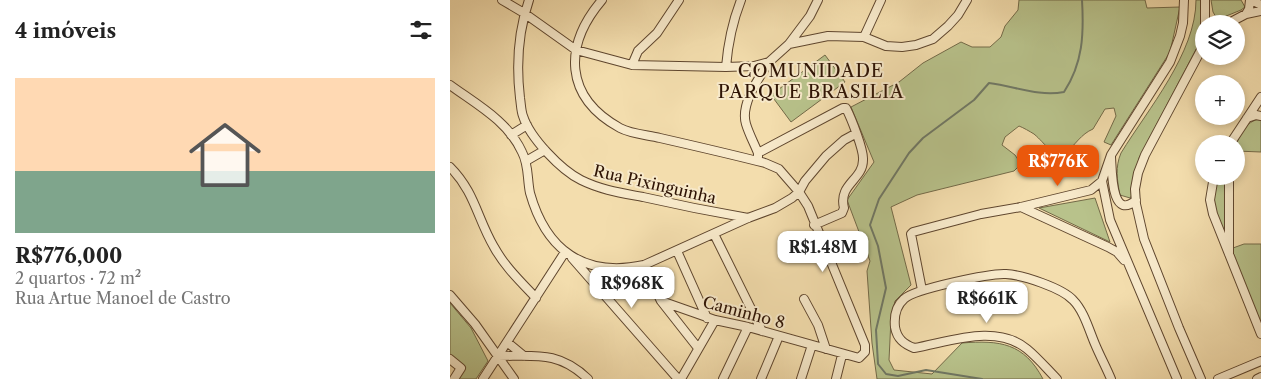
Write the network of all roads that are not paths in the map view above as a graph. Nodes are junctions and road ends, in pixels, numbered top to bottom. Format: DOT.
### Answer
graph roads {
  1 [pos="502,0"];
  2 [pos="529,0"];
  3 [pos="602,0"];
  4 [pos="679,0"];
  5 [pos="741,0"];
  6 [pos="818,0"];
  7 [pos="881,0"];
  8 [pos="967,0"];
  9 [pos="1184,0"];
  10 [pos="1205,0"];
  11 [pos="1250,0"];
  12 [pos="1259,9"];
  13 [pos="524,13"];
  14 [pos="1246,14"];
  15 [pos="1205,15"];
  16 [pos="864,37"];
  17 [pos="789,44"];
  18 [pos="576,50"];
  19 [pos="1195,61"];
  20 [pos="768,62"];
  21 [pos="632,65"];
  22 [pos="726,68"];
  23 [pos="450,85"];
  24 [pos="1261,98"];
  25 [pos="1261,116"];
  26 [pos="1247,118"];
  27 [pos="527,125"];
  28 [pos="856,134"];
  29 [pos="512,135"];
  30 [pos="1236,135"];
  31 [pos="545,150"];
  32 [pos="1111,155"];
  33 [pos="758,157"];
  34 [pos="526,161"];
  35 [pos="450,167"];
  36 [pos="1102,181"];
  37 [pos="1212,185"];
  38 [pos="1229,185"];
  39 [pos="799,192"];
  40 [pos="1136,200"];
  41 [pos="1021,207"];
  42 [pos="748,218"];
  43 [pos="814,225"];
  44 [pos="714,234"];
  45 [pos="677,251"];
  46 [pos="567,254"];
  47 [pos="1229,258"];
  48 [pos="1128,264"];
  49 [pos="644,265"];
  50 [pos="922,290"];
  51 [pos="450,295"];
  52 [pos="536,298"];
  53 [pos="804,299"];
  54 [pos="661,301"];
  55 [pos="711,319"];
  56 [pos="748,327"];
  57 [pos="762,331"];
  58 [pos="1261,334"];
  59 [pos="779,336"];
  60 [pos="507,342"];
  61 [pos="812,345"];
  62 [pos="698,348"];
  63 [pos="826,349"];
  64 [pos="842,355"];
  65 [pos="498,356"];
  66 [pos="524,356"];
  67 [pos="450,359"];
  68 [pos="1261,361"];
  69 [pos="1261,377"];
  70 [pos="454,379"];
  71 [pos="484,379"];
  72 [pos="514,379"];
  73 [pos="588,379"];
  74 [pos="680,379"];
  75 [pos="723,379"];
  76 [pos="761,379"];
  77 [pos="800,379"];
  78 [pos="836,379"];
  79 [pos="1057,379"];
  80 [pos="1111,379"];
  81 [pos="1177,379"];
  82 [pos="1201,379"];
  83 [pos="1218,379"];
  84 [pos="1256,379"];
  1 -- 13 [label="street"];
  2 -- 13 [label="street, Rua Pixinguinha"];
  3 -- 18 [label="street"];
  4 -- 21 [label="street"];
  5 -- 22 [label="street"];
  6 -- 17 [label="street"];
  7 -- 16 [label="street"];
  8 -- 16 [label="street"];
  9 -- 32 [label="street"];
  10 -- 15 [label="street"];
  11 -- 12 [label="street"];
  11 -- 14 [label="street"];
  12 -- 14 [label="street"];
  13 -- 18 [label="street"];
  13 -- 27 [label="street, Rua Pixinguinha"];
  16 -- 17 [label="street"];
  17 -- 20 [label="street"];
  18 -- 21 [label="street"];
  18 -- 33 [label="street"];
  19 -- 40 [label="street"];
  20 -- 22 [label="street"];
  20 -- 33 [label="street"];
  21 -- 22 [label="street"];
  23 -- 29 [label="street"];
  24 -- 26 [label="street"];
  25 -- 26 [label="street"];
  26 -- 30 [label="street"];
  27 -- 29 [label="street"];
  27 -- 31 [label="street, Rua Pixinguinha"];
  28 -- 33 [label="street"];
  28 -- 39 [label="street"];
  28 -- 43 [label="street"];
  29 -- 34 [label="street"];
  31 -- 34 [label="street"];
  31 -- 42 [label="street, Rua Pixinguinha"];
  32 -- 36 [label="street"];
  32 -- 40 [label="street"];
  33 -- 39 [label="street"];
  34 -- 46 [label="street"];
  35 -- 52 [label="street"];
  36 -- 41 [label="street"];
  36 -- 48 [label="street"];
  37 -- 47 [label="street"];
  38 -- 47 [label="street"];
  39 -- 42 [label="street"];
  39 -- 43 [label="street"];
  40 -- 82 [label="street"];
  41 -- 48 [label="street"];
  41 -- 50 [label="street"];
  42 -- 44 [label="street"];
  43 -- 64 [label="street, Caminho 8"];
  44 -- 45 [label="street"];
  44 -- 57 [label="street"];
  45 -- 49 [label="street"];
  45 -- 55 [label="street"];
  46 -- 49 [label="street"];
  46 -- 52 [label="street"];
  46 -- 74 [label="street"];
  47 -- 58 [label="street"];
  48 -- 81 [label="street"];
  49 -- 54 [label="street"];
  50 -- 79 [label="street"];
  50 -- 80 [label="street"];
  51 -- 65 [label="street"];
  52 -- 60 [label="street"];
  53 -- 63 [label="street"];
  54 -- 55 [label="street, Caminho 8"];
  54 -- 62 [label="street"];
  55 -- 56 [label="street, Caminho 8"];
  55 -- 62 [label="street"];
  56 -- 57 [label="street, Caminho 8"];
  56 -- 75 [label="street"];
  57 -- 59 [label="street, Caminho 8"];
  59 -- 61 [label="street, Caminho 8"];
  59 -- 76 [label="street"];
  60 -- 65 [label="street"];
  60 -- 66 [label="street"];
  61 -- 63 [label="street, Caminho 8"];
  61 -- 77 [label="street"];
  62 -- 74 [label="street"];
  63 -- 64 [label="street, Caminho 8"];
  64 -- 78 [label="street"];
  65 -- 66 [label="street"];
  65 -- 71 [label="street"];
  65 -- 72 [label="street"];
  66 -- 73 [label="street"];
  67 -- 70 [label="street"];
  68 -- 83 [label="street"];
  69 -- 84 [label="street"];
}
